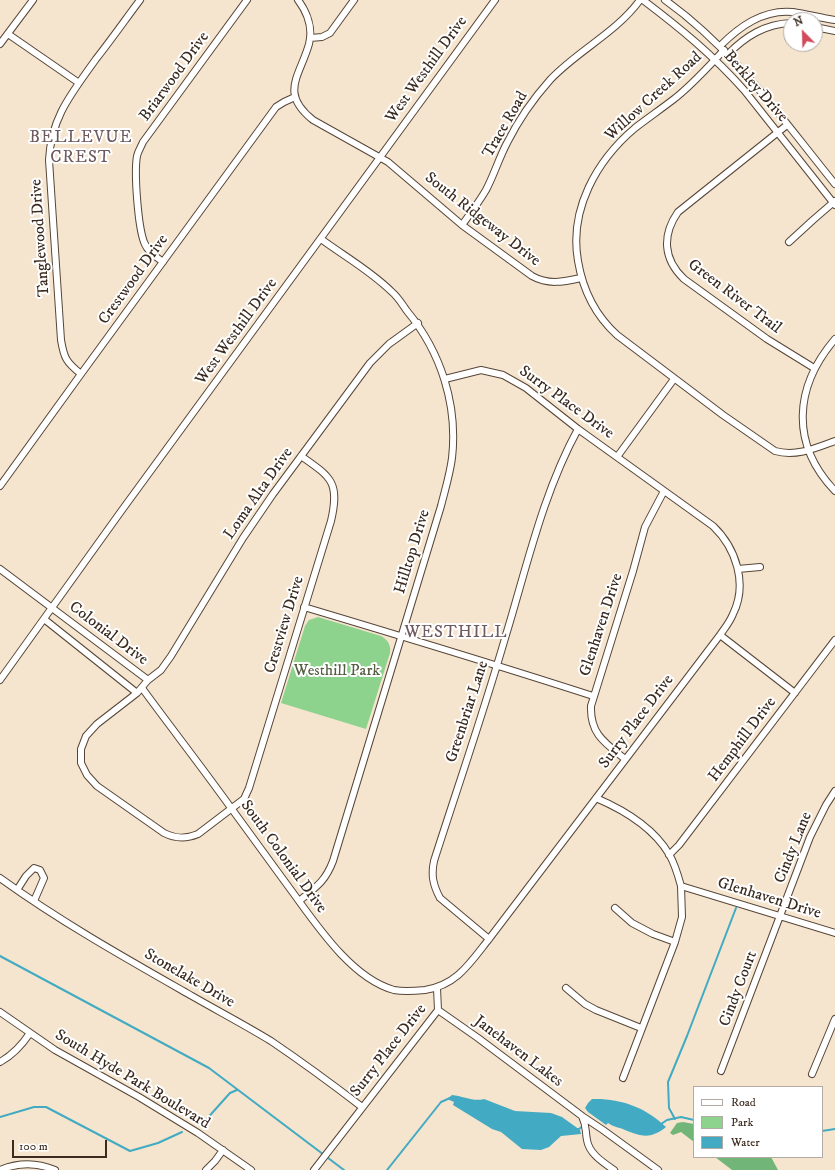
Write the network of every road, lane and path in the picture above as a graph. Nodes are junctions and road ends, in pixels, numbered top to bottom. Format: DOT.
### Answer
graph roads {
  1 [pos="33,0"];
  2 [pos="140,0"];
  3 [pos="247,0"];
  4 [pos="298,0"];
  5 [pos="354,0"];
  6 [pos="495,0"];
  7 [pos="641,0"];
  8 [pos="665,0"];
  9 [pos="835,20"];
  10 [pos="783,24"];
  11 [pos="823,29"];
  12 [pos="835,31"];
  13 [pos="8,34"];
  14 [pos="310,38"];
  15 [pos="0,44"];
  16 [pos="724,50"];
  17 [pos="715,59"];
  18 [pos="79,83"];
  19 [pos="295,98"];
  20 [pos="787,125"];
  21 [pos="777,132"];
  22 [pos="381,157"];
  23 [pos="835,184"];
  24 [pos="834,203"];
  25 [pos="462,225"];
  26 [pos="321,239"];
  27 [pos="789,242"];
  28 [pos="163,262"];
  29 [pos="581,278"];
  30 [pos="418,323"];
  31 [pos="835,339"];
  32 [pos="814,368"];
  33 [pos="81,374"];
  34 [pos="445,379"];
  35 [pos="674,379"];
  36 [pos="578,429"];
  37 [pos="835,441"];
  38 [pos="809,450"];
  39 [pos="301,456"];
  40 [pos="617,457"];
  41 [pos="0,486"];
  42 [pos="664,490"];
  43 [pos="835,491"];
  44 [pos="760,567"];
  45 [pos="0,569"];
  46 [pos="738,570"];
  47 [pos="304,607"];
  48 [pos="52,608"];
  49 [pos="44,619"];
  50 [pos="720,635"];
  51 [pos="400,637"];
  52 [pos="835,640"];
  53 [pos="498,665"];
  54 [pos="0,680"];
  55 [pos="148,680"];
  56 [pos="139,690"];
  57 [pos="795,693"];
  58 [pos="593,696"];
  59 [pos="625,759"];
  60 [pos="835,791"];
  61 [pos="596,798"];
  62 [pos="232,808"];
  63 [pos="670,855"];
  64 [pos="0,878"];
  65 [pos="681,886"];
  66 [pos="17,890"];
  67 [pos="34,901"];
  68 [pos="299,901"];
  69 [pos="615,908"];
  70 [pos="781,916"];
  71 [pos="835,933"];
  72 [pos="489,940"];
  73 [pos="675,942"];
  74 [pos="437,988"];
  75 [pos="566,988"];
  76 [pos="438,1010"];
  77 [pos="0,1012"];
  78 [pos="835,1018"];
  79 [pos="641,1028"];
  80 [pos="30,1033"];
  81 [pos="0,1062"];
  82 [pos="721,1071"];
  83 [pos="812,1074"];
  84 [pos="623,1078"];
  85 [pos="362,1107"];
  86 [pos="586,1120"];
  87 [pos="223,1150"];
  88 [pos="0,1170"];
  89 [pos="55,1170"];
  90 [pos="206,1170"];
  91 [pos="251,1170"];
  92 [pos="314,1170"];
  93 [pos="614,1170"];
  94 [pos="658,1170"];
  1 -- 13 [label="street"];
  2 -- 18 [label="street, Tanglewood Drive"];
  3 -- 28 [label="street, Briarwood Drive"];
  4 -- 14 [label="street"];
  5 -- 14 [label="street"];
  6 -- 22 [label="street, West Westhill Drive"];
  7 -- 17 [label="street, Berkley Drive"];
  7 -- 25 [label="street, Trace Road"];
  8 -- 16 [label="street, Berkley Drive"];
  9 -- 16 [label="street, Willow Creek Road"];
  10 -- 16 [label="street, Willow Creek Road"];
  11 -- 12 [label="street"];
  13 -- 15 [label="street"];
  13 -- 18 [label="street"];
  14 -- 19 [label="street"];
  16 -- 17 [label="street, Willow Creek Road"];
  16 -- 20 [label="street, Berkley Drive"];
  17 -- 21 [label="street, Berkley Drive"];
  17 -- 29 [label="street, Willow Creek Road"];
  18 -- 33 [label="street, Tanglewood Drive"];
  19 -- 22 [label="street, South Ridgeway Drive"];
  19 -- 28 [label="street, Crestwood Drive"];
  20 -- 21 [label="street, Green River Trail"];
  20 -- 23 [label="street, Berkley Drive"];
  21 -- 24 [label="street, Berkley Drive"];
  21 -- 32 [label="street, Green River Trail"];
  22 -- 25 [label="street, South Ridgeway Drive"];
  22 -- 26 [label="street, West Westhill Drive"];
  24 -- 27 [label="street"];
  25 -- 29 [label="street, South Ridgeway Drive"];
  26 -- 30 [label="street, Hilltop Drive"];
  26 -- 48 [label="street, West Westhill Drive"];
  28 -- 33 [label="street, Crestwood Drive"];
  29 -- 35 [label="street"];
  30 -- 34 [label="street, Hilltop Drive"];
  30 -- 39 [label="street, Loma Alta Drive"];
  31 -- 32 [label="street"];
  32 -- 38 [label="street"];
  33 -- 41 [label="street, Crestwood Drive"];
  34 -- 36 [label="street, Surry Place Drive"];
  34 -- 51 [label="street, Hilltop Drive"];
  35 -- 38 [label="street"];
  35 -- 40 [label="street"];
  36 -- 40 [label="street, Surry Place Drive"];
  36 -- 53 [label="street, Greenbriar Lane"];
  37 -- 38 [label="street"];
  38 -- 43 [label="street"];
  39 -- 47 [label="street, Crestview Drive"];
  39 -- 55 [label="street, Loma Alta Drive"];
  40 -- 42 [label="street, Surry Place Drive"];
  42 -- 46 [label="street, Surry Place Drive"];
  42 -- 58 [label="street, Glenhaven Drive"];
  44 -- 46 [label="street"];
  45 -- 48 [label="street"];
  46 -- 50 [label="street, Surry Place Drive"];
  47 -- 51 [label="street"];
  47 -- 62 [label="street, Crestview Drive"];
  48 -- 49 [label="street, West Westhill Drive"];
  48 -- 55 [label="street, Colonial Drive"];
  49 -- 54 [label="street, West Westhill Drive"];
  49 -- 56 [label="street, Colonial Drive"];
  50 -- 57 [label="street"];
  50 -- 59 [label="street, Surry Place Drive"];
  51 -- 53 [label="street"];
  51 -- 68 [label="street, Hilltop Drive"];
  52 -- 57 [label="street, Hemphill Drive"];
  53 -- 58 [label="street"];
  53 -- 72 [label="street, Greenbriar Lane"];
  55 -- 56 [label="street, Loma Alta Drive"];
  56 -- 62 [label="street, South Colonial Drive"];
  56 -- 62 [label="street, Crestview Drive"];
  57 -- 63 [label="street, Hemphill Drive"];
  58 -- 59 [label="street, Glenhaven Drive"];
  59 -- 61 [label="street, Surry Place Drive"];
  60 -- 70 [label="street, Cindy Lane"];
  61 -- 63 [label="street"];
  61 -- 72 [label="street, Surry Place Drive"];
  62 -- 68 [label="street, South Colonial Drive"];
  63 -- 65 [label="street"];
  64 -- 66 [label="street, Stonelake Drive"];
  65 -- 70 [label="street, Glenhaven Drive"];
  65 -- 73 [label="street"];
  66 -- 67 [label="street, Stonelake Drive"];
  66 -- 67 [label="street"];
  67 -- 85 [label="street, Stonelake Drive"];
  68 -- 74 [label="street, South Colonial Drive"];
  69 -- 73 [label="street"];
  70 -- 71 [label="street, Glenhaven Drive"];
  70 -- 82 [label="street, Cindy Court"];
  72 -- 74 [label="street, Surry Place Drive"];
  73 -- 79 [label="street"];
  74 -- 76 [label="street, Surry Place Drive"];
  75 -- 79 [label="street"];
  76 -- 85 [label="street, Surry Place Drive"];
  76 -- 86 [label="street, Janehaven Lakes"];
  77 -- 80 [label="street, South Hyde Park Boulevard"];
  78 -- 83 [label="street"];
  79 -- 84 [label="street"];
  80 -- 81 [label="street"];
  80 -- 87 [label="street, South Hyde Park Boulevard"];
  85 -- 92 [label="street, Surry Place Drive"];
  86 -- 93 [label="street"];
  86 -- 94 [label="street, Janehaven Lakes"];
  87 -- 90 [label="street"];
  87 -- 91 [label="street, South Hyde Park Boulevard"];
  88 -- 89 [label="street"];
}
